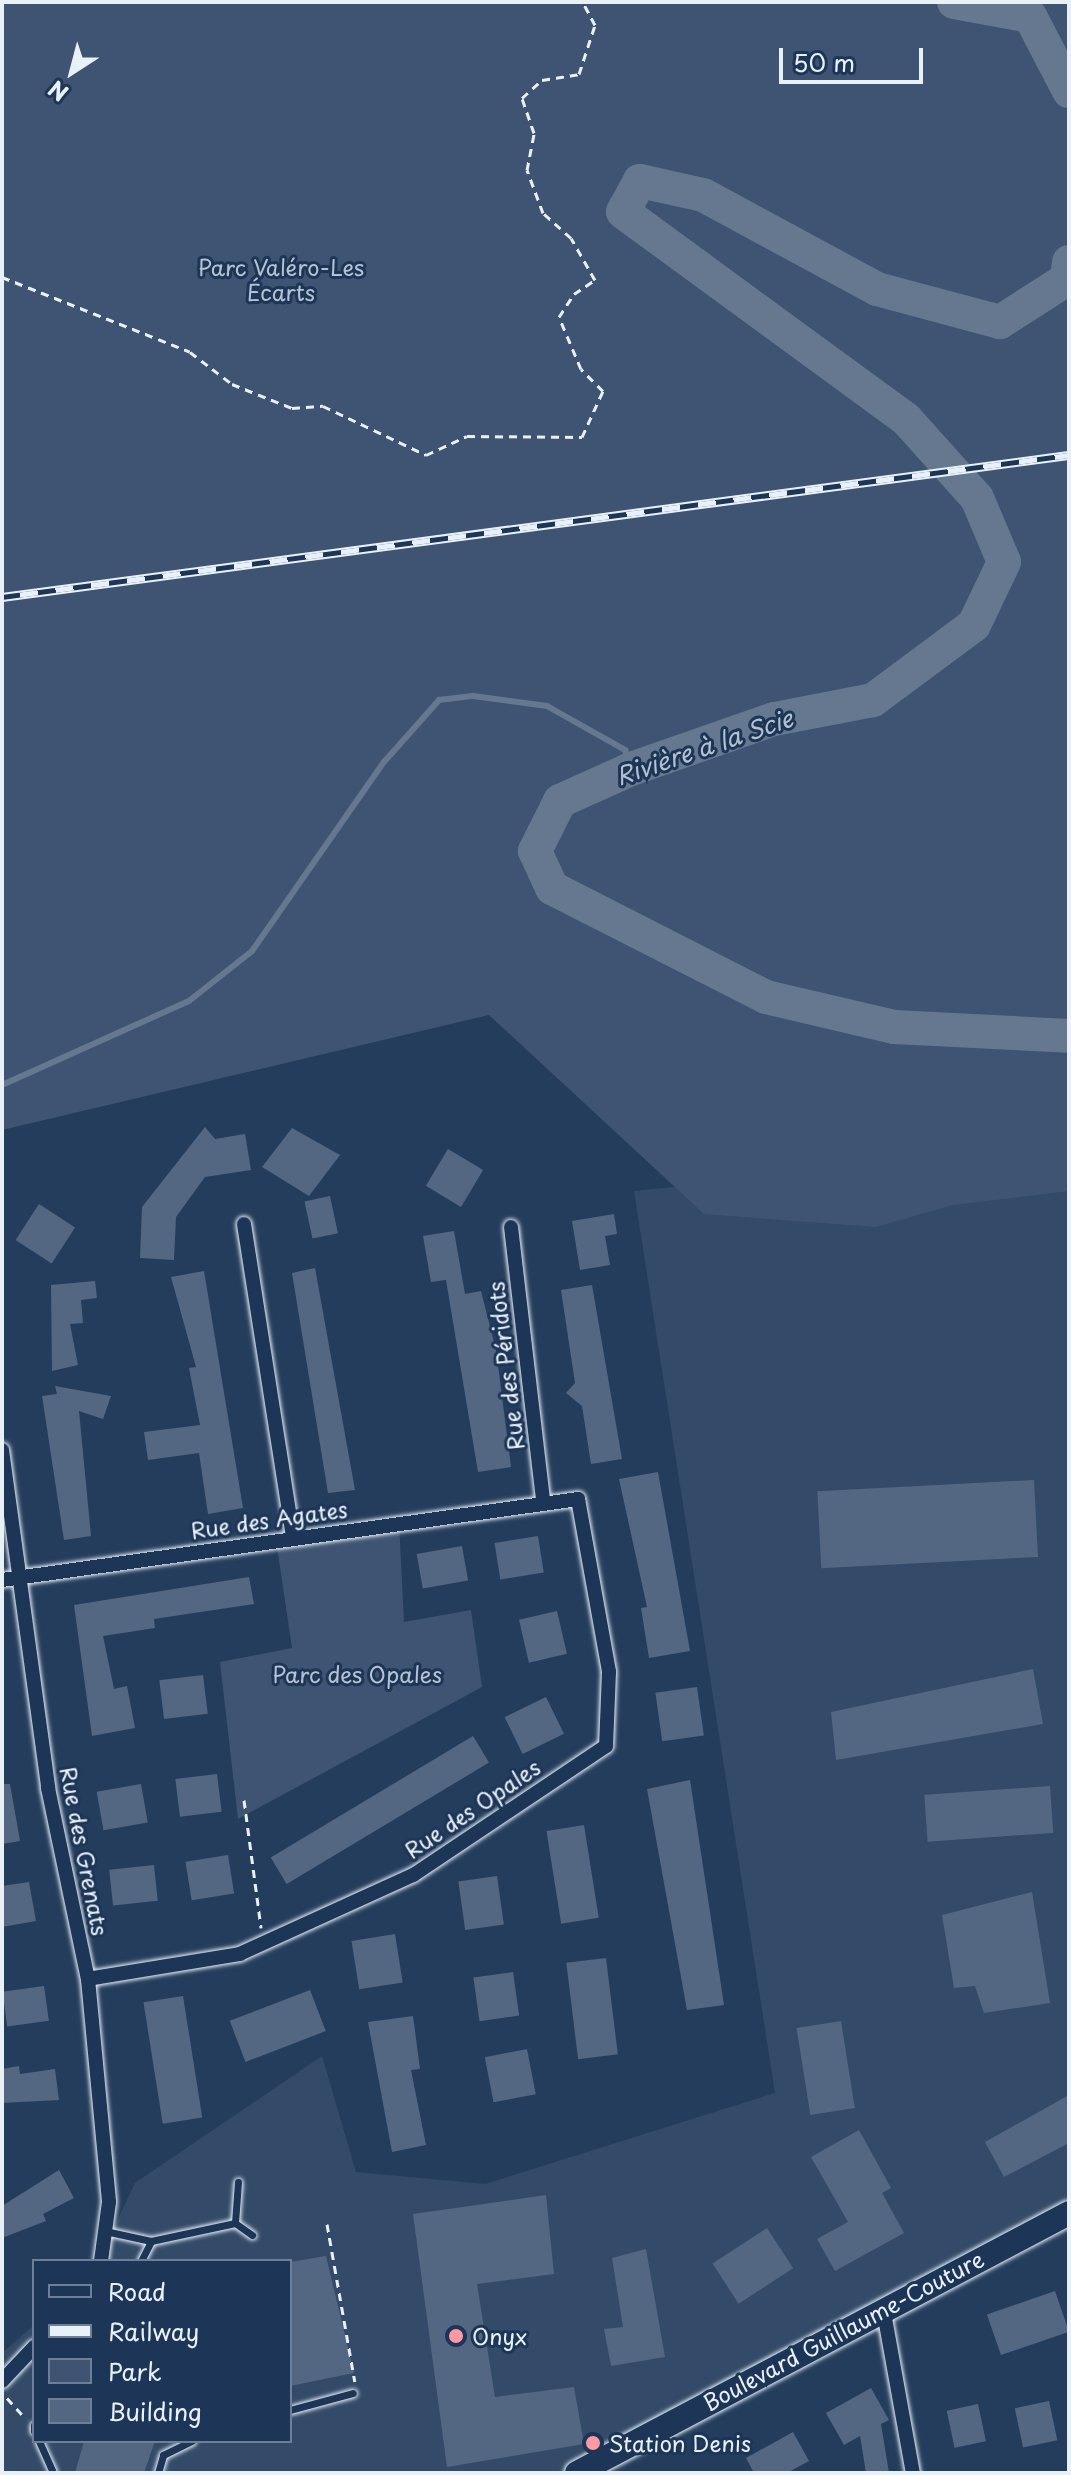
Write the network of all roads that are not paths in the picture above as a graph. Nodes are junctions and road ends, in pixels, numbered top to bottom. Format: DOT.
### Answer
graph roads {
  1 [pos="244,1224"];
  2 [pos="511,1227"];
  3 [pos="2,1450"];
  4 [pos="543,1500"];
  5 [pos="293,1537"];
  6 [pos="19,1578"];
  7 [pos="2,1580"];
  8 [pos="88,1979"];
  9 [pos="238,2182"];
  10 [pos="1069,2213"];
  11 [pos="235,2223"];
  12 [pos="105,2231"];
  13 [pos="252,2235"];
  14 [pos="151,2241"];
  15 [pos="101,2259"];
  16 [pos="142,2259"];
  17 [pos="883,2306"];
  18 [pos="32,2349"];
  19 [pos="2,2381"];
  20 [pos="353,2393"];
  21 [pos="292,2409"];
  22 [pos="40,2443"];
  23 [pos="188,2443"];
  24 [pos="53,2473"];
  25 [pos="158,2473"];
  26 [pos="577,2473"];
  27 [pos="913,2473"];
  1 -- 5 [label="street"];
  2 -- 4 [label="street, Rue des Péridots"];
  3 -- 6 [label="street, Rue des Grenats"];
  4 -- 5 [label="street, Rue des Agates"];
  4 -- 8 [label="street, Rue des Opales"];
  5 -- 6 [label="street, Rue des Agates"];
  6 -- 7 [label="street, Rue des Agates"];
  6 -- 8 [label="street, Rue des Grenats"];
  8 -- 12 [label="street, Rue des Grenats"];
  9 -- 11 [label="lane"];
  10 -- 17 [label="main road, Boulevard Guillaume-Couture"];
  11 -- 13 [label="lane"];
  11 -- 14 [label="lane"];
  12 -- 14 [label="lane"];
  12 -- 15 [label="street, Rue des Grenats"];
  14 -- 16 [label="lane"];
  17 -- 26 [label="main road, Boulevard Guillaume-Couture"];
  17 -- 27 [label="street"];
  18 -- 19 [label="street"];
  20 -- 21 [label="lane"];
  22 -- 24 [label="lane"];
  23 -- 25 [label="lane"];
}
